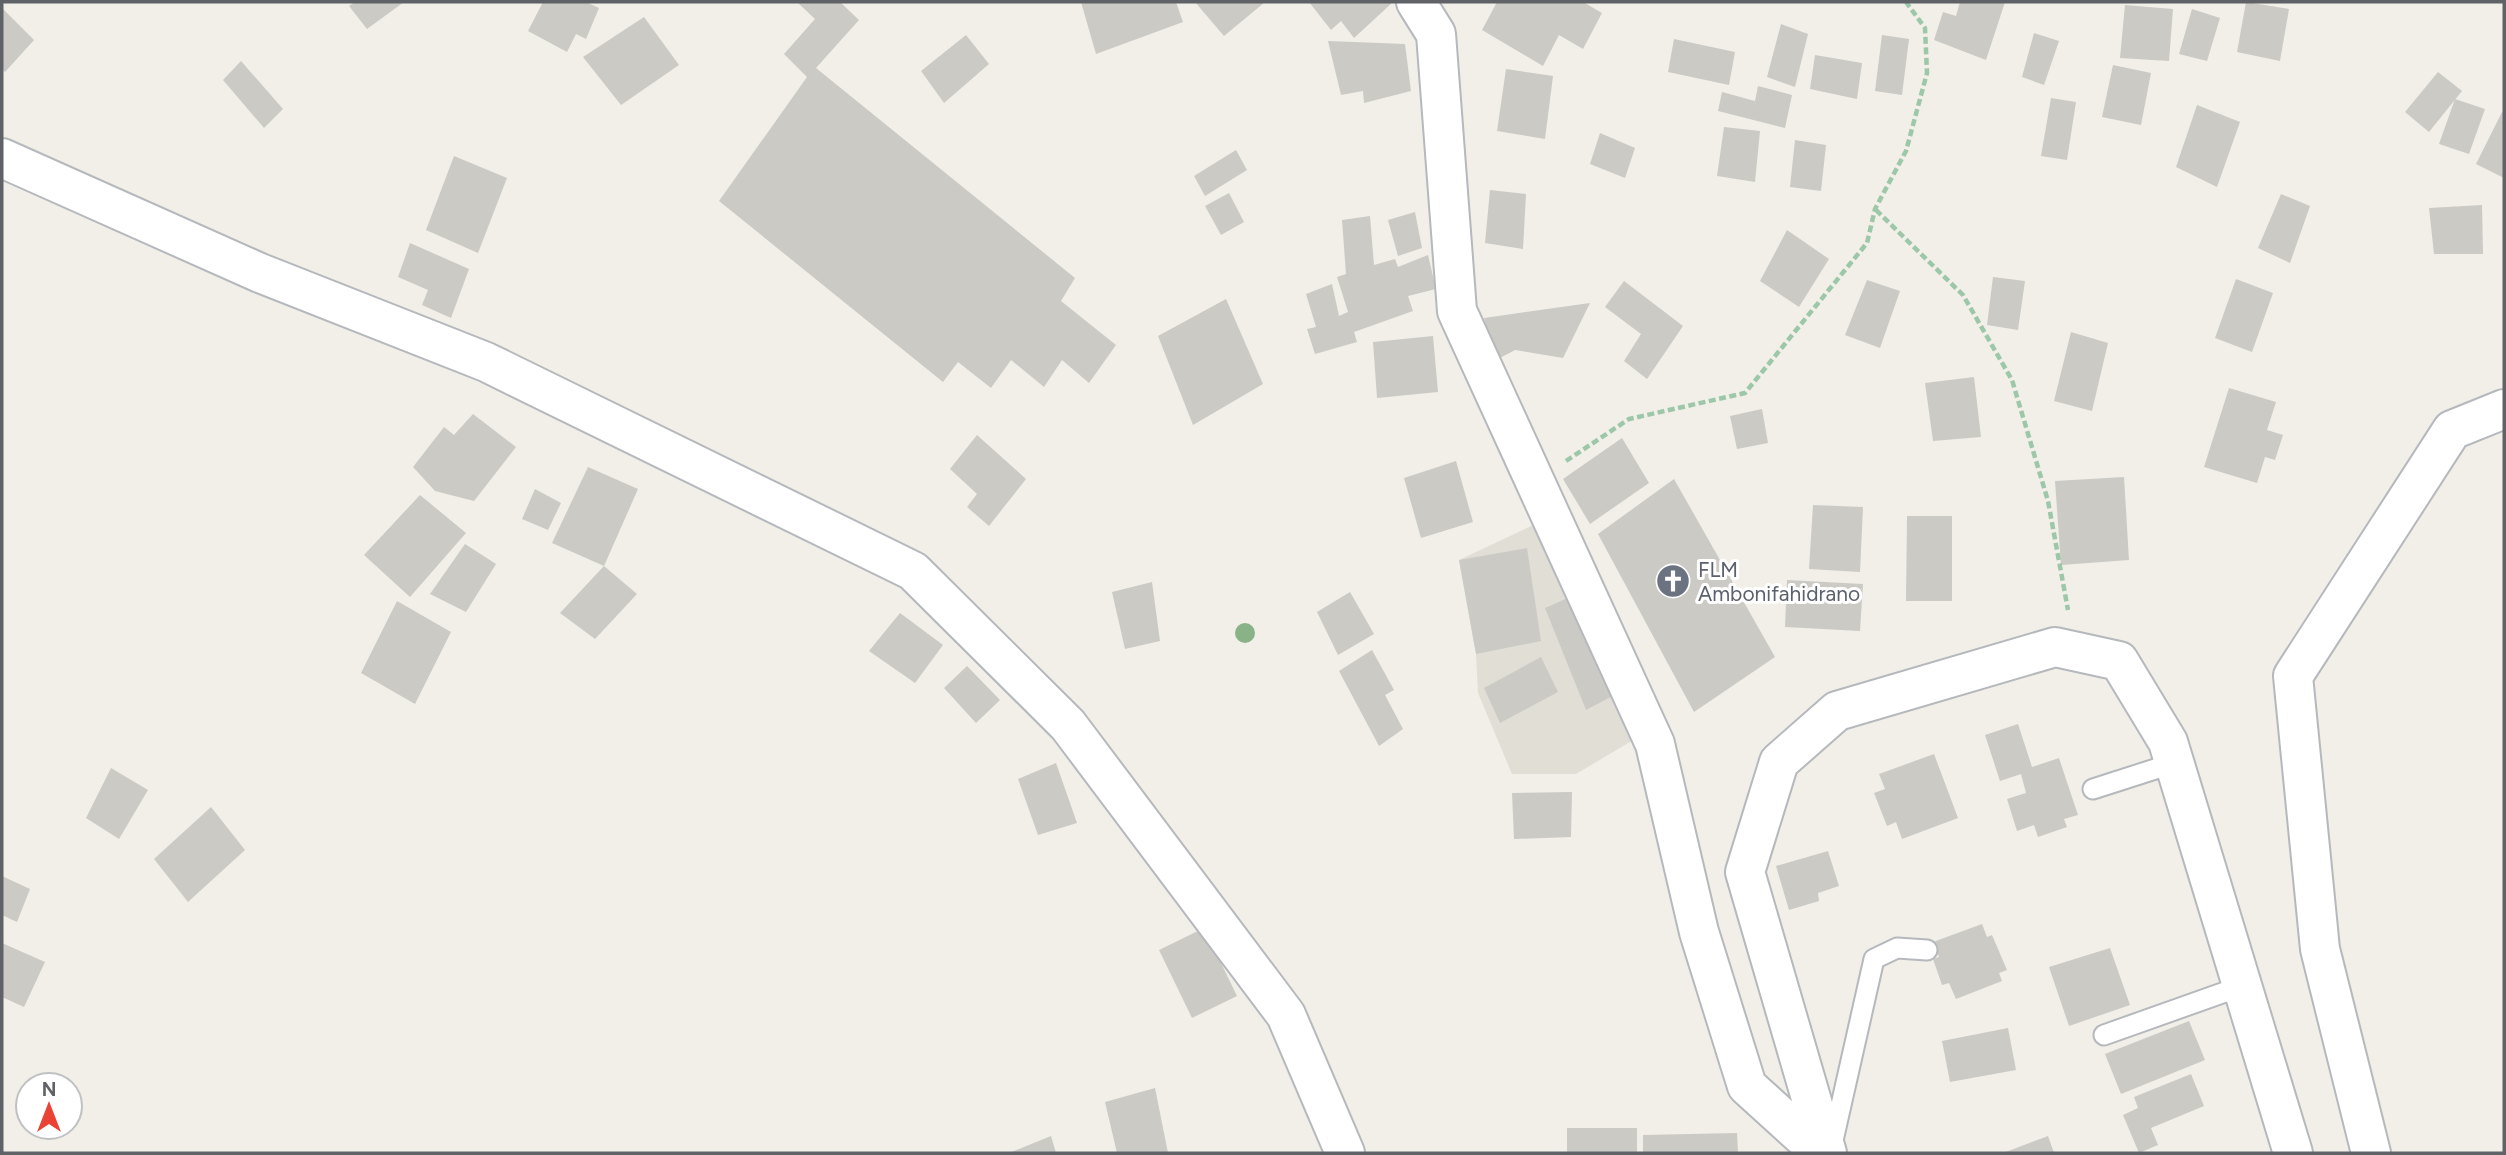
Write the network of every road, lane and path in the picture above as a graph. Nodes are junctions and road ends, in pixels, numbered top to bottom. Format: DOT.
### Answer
graph roads {
  1 [pos="1416,2"];
  2 [pos="1906,2"];
  3 [pos="2,158"];
  4 [pos="1875,209"];
  5 [pos="2504,409"];
  6 [pos="1535,482"];
  7 [pos="2076,652"];
  8 [pos="2174,763"];
  9 [pos="2093,789"];
  10 [pos="1927,950"];
  11 [pos="2242,986"];
  12 [pos="2104,1035"];
  13 [pos="1345,1153"];
  14 [pos="1821,1153"];
  15 [pos="1828,1153"];
  16 [pos="2293,1153"];
  17 [pos="2371,1153"];
  1 -- 6 [label="street"];
  2 -- 4 [label="path"];
  3 -- 13 [label="street"];
  4 -- 6 [label="path"];
  4 -- 7 [label="path"];
  5 -- 17 [label="street"];
  6 -- 14 [label="street"];
  7 -- 8 [label="street"];
  7 -- 15 [label="street"];
  8 -- 9 [label="lane"];
  8 -- 11 [label="street"];
  10 -- 15 [label="lane"];
  11 -- 12 [label="lane"];
  11 -- 16 [label="street"];
}
